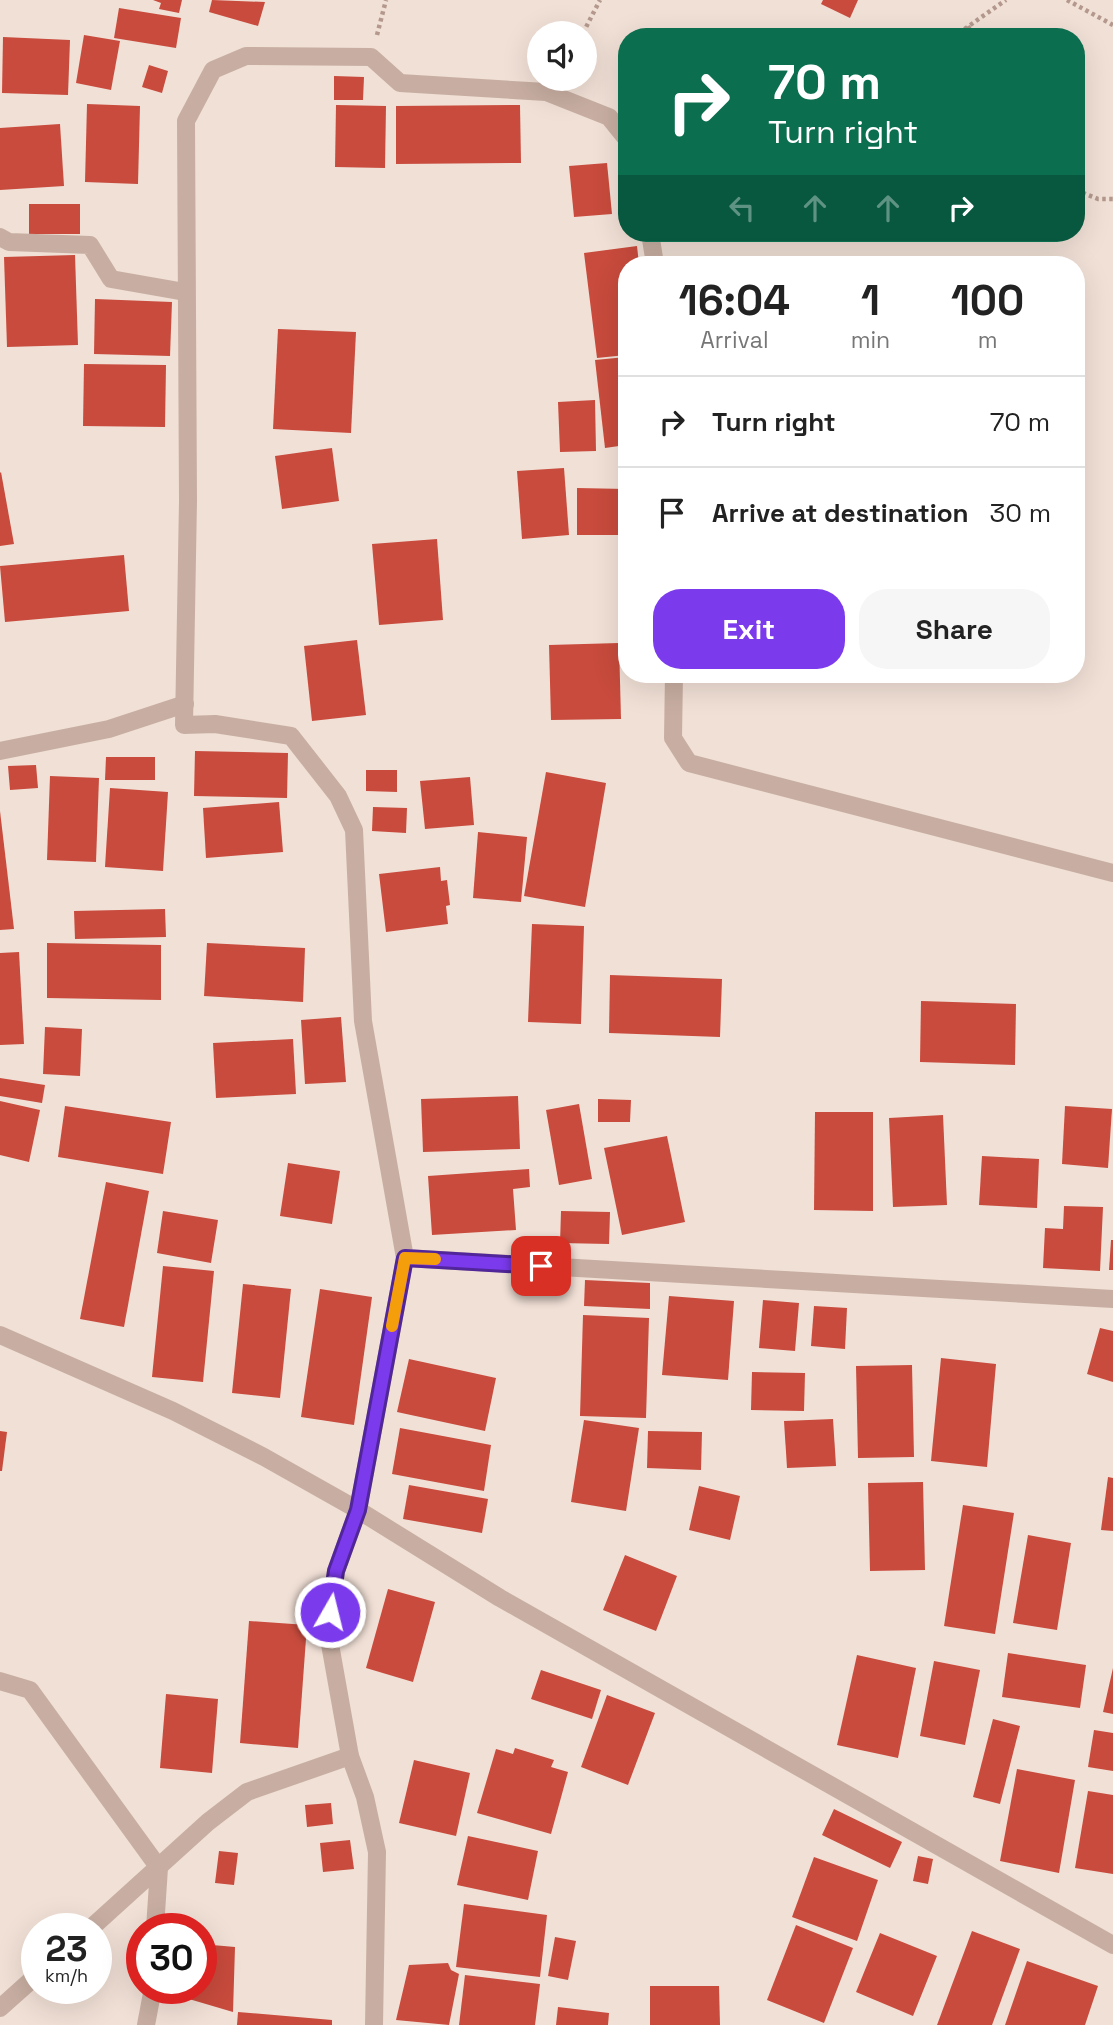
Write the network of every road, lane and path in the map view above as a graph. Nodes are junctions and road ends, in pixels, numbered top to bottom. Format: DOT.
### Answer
graph roads {
  1 [pos="386,0"];
  2 [pos="600,0"];
  3 [pos="1006,0"];
  4 [pos="1067,0"];
  5 [pos="589,21"];
  6 [pos="1113,25"];
  7 [pos="968,26"];
  8 [pos="965,28"];
  9 [pos="371,57"];
  10 [pos="618,128"];
  11 [pos="1085,194"];
  12 [pos="1113,199"];
  13 [pos="0,237"];
  14 [pos="185,292"];
  15 [pos="674,683"];
  16 [pos="185,704"];
  17 [pos="0,751"];
  18 [pos="1113,873"];
  19 [pos="405,1258"];
  20 [pos="1113,1299"];
  21 [pos="0,1335"];
  22 [pos="358,1510"];
  23 [pos="0,1681"];
  24 [pos="350,1756"];
  25 [pos="159,1868"];
  26 [pos="108,1913"];
  27 [pos="156,1913"];
  28 [pos="1113,1945"];
  29 [pos="21,1989"];
  30 [pos="150,2004"];
  31 [pos="0,2008"];
  32 [pos="146,2025"];
  33 [pos="374,2025"];
  1 -- 9 [label="path"];
  2 -- 5 [label="path"];
  3 -- 7 [label="path"];
  4 -- 6 [label="path"];
  7 -- 8 [label="path"];
  9 -- 10 [label="street"];
  9 -- 14 [label="street"];
  11 -- 12 [label="path"];
  13 -- 14 [label="street"];
  14 -- 16 [label="street"];
  15 -- 18 [label="street"];
  16 -- 17 [label="street"];
  16 -- 19 [label="street"];
  19 -- 20 [label="street"];
  19 -- 22 [label="street"];
  21 -- 22 [label="street"];
  22 -- 24 [label="street"];
  22 -- 28 [label="street"];
  23 -- 25 [label="street"];
  24 -- 25 [label="street"];
  24 -- 33 [label="street"];
  25 -- 26 [label="street"];
  25 -- 27 [label="street"];
  29 -- 31 [label="street"];
  30 -- 32 [label="street"];
}
